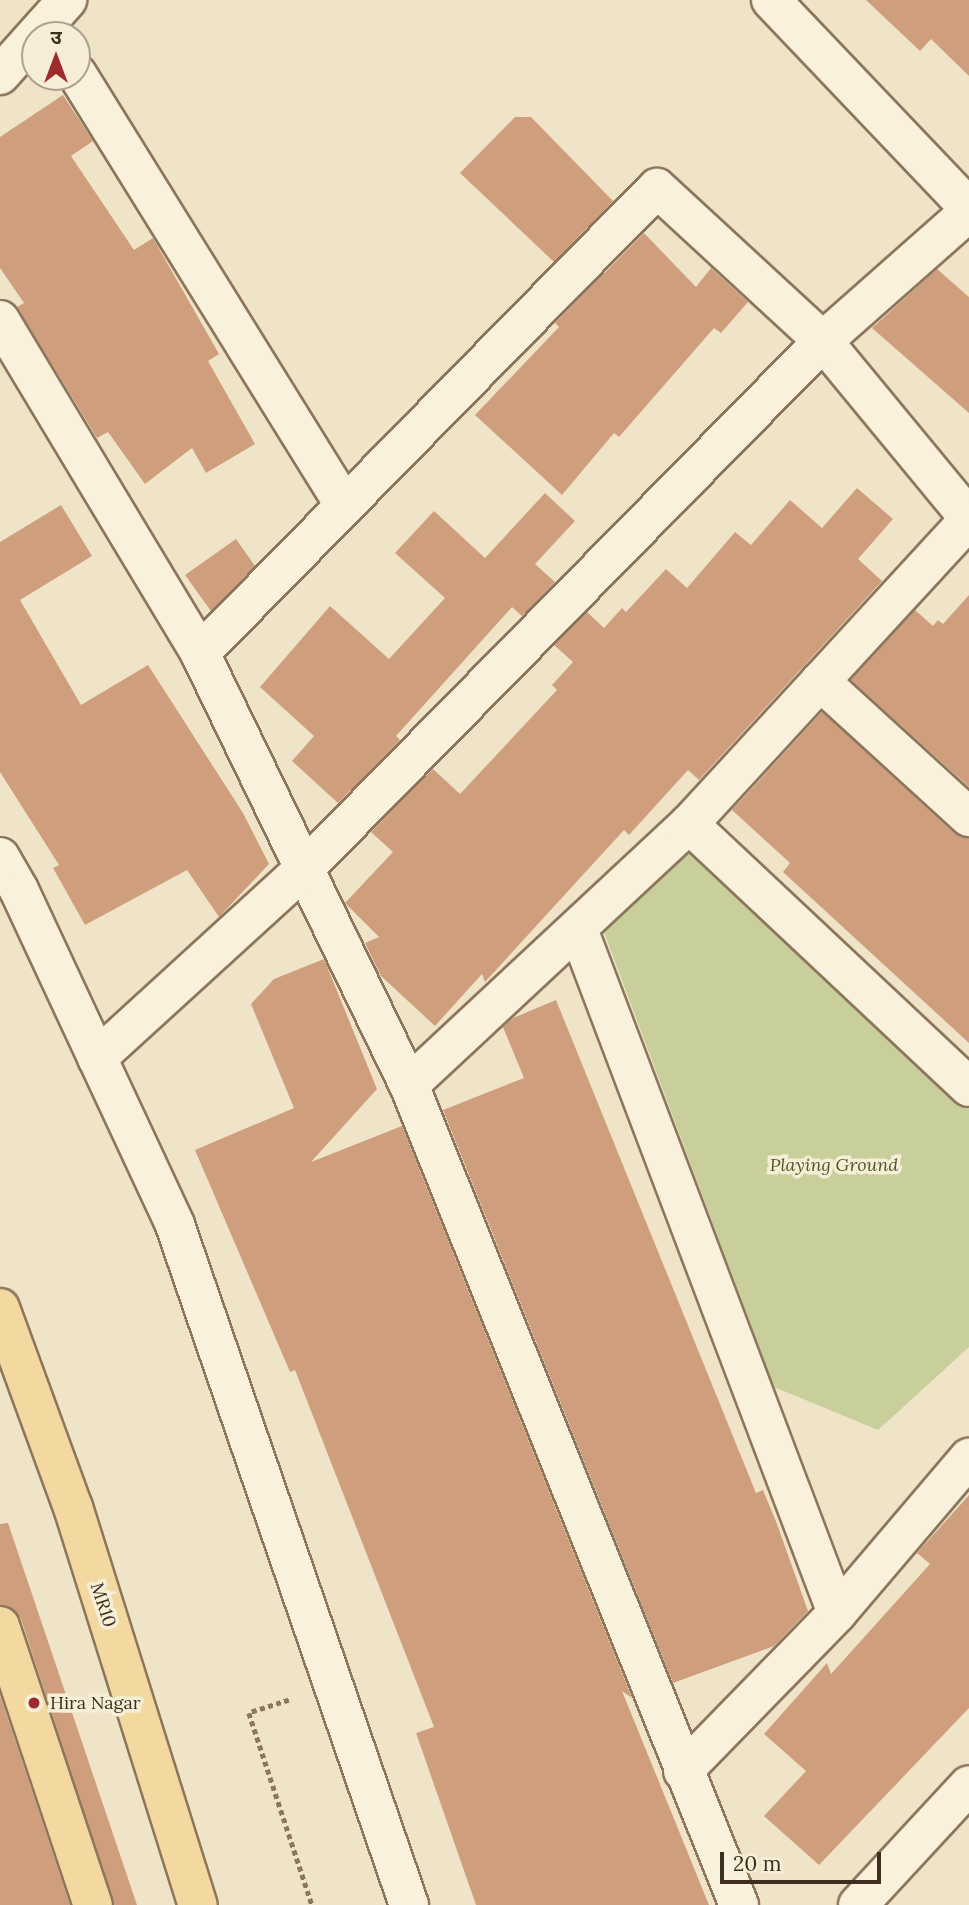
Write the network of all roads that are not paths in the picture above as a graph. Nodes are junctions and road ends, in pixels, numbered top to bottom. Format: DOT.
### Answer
graph roads {
  1 [pos="771,0"];
  2 [pos="55,19"];
  3 [pos="0,75"];
  4 [pos="88,91"];
  5 [pos="969,210"];
  6 [pos="0,320"];
  7 [pos="823,341"];
  8 [pos="345,506"];
  9 [pos="969,519"];
  10 [pos="200,653"];
  11 [pos="820,681"];
  12 [pos="969,817"];
  13 [pos="689,824"];
  14 [pos="0,857"];
  15 [pos="303,870"];
  16 [pos="578,929"];
  17 [pos="97,1058"];
  18 [pos="409,1085"];
  19 [pos="969,1087"];
  20 [pos="0,1308"];
  21 [pos="969,1458"];
  22 [pos="838,1613"];
  23 [pos="0,1626"];
  24 [pos="683,1771"];
  25 [pos="969,1785"];
  26 [pos="93,1905"];
  27 [pos="198,1905"];
  28 [pos="409,1905"];
  29 [pos="739,1905"];
  30 [pos="858,1905"];
  1 -- 5 [label="street"];
  2 -- 3 [label="street"];
  4 -- 8 [label="street"];
  5 -- 7 [label="street"];
  6 -- 10 [label="street"];
  7 -- 8 [label="street"];
  7 -- 9 [label="street"];
  7 -- 15 [label="street"];
  8 -- 10 [label="street"];
  9 -- 11 [label="street"];
  10 -- 15 [label="street"];
  11 -- 12 [label="street"];
  11 -- 13 [label="street"];
  13 -- 16 [label="street"];
  13 -- 19 [label="street"];
  14 -- 17 [label="street"];
  15 -- 17 [label="street"];
  15 -- 18 [label="street"];
  16 -- 18 [label="street"];
  16 -- 22 [label="street"];
  17 -- 28 [label="street"];
  18 -- 24 [label="street"];
  20 -- 27 [label="main road, MR10"];
  21 -- 22 [label="street"];
  22 -- 24 [label="street"];
  23 -- 26 [label="main road"];
  24 -- 29 [label="street"];
  25 -- 30 [label="street"];
}
